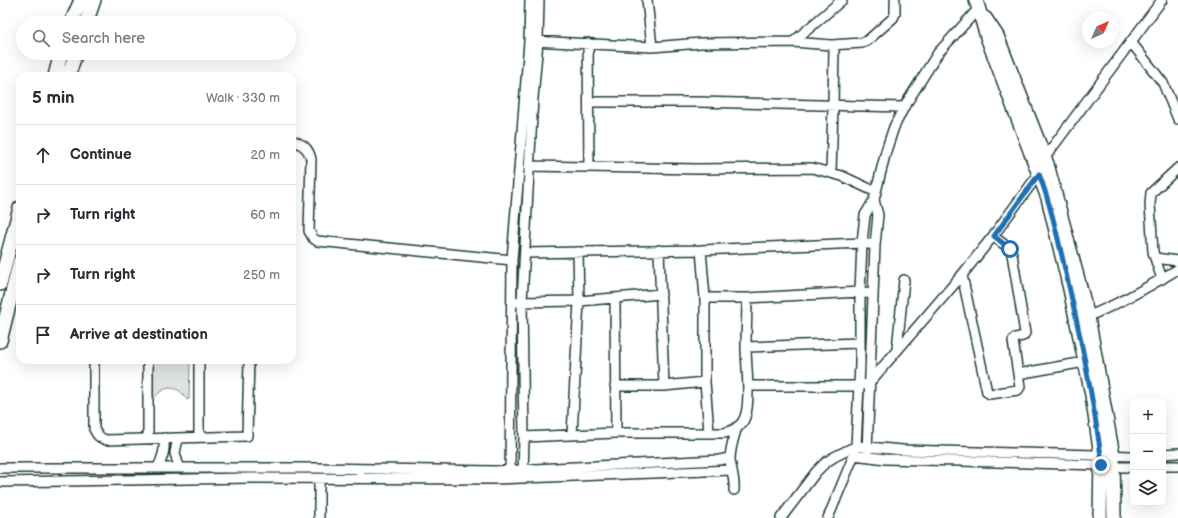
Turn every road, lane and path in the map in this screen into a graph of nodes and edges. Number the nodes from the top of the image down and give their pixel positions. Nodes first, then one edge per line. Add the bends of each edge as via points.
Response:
1 (80, 0) edge
2 (94, 0) edge
3 (530, 0) edge
4 (539, 0) edge
5 (647, 0) edge
6 (842, 0) edge
7 (896, 0) edge
8 (1162, 0) edge
9 (977, 4) edge
10 (74, 16) edge
11 (88, 16) edge
12 (533, 41) junction
13 (793, 42) junction
14 (1131, 42) junction
15 (588, 43) junction
16 (830, 45) junction
17 (652, 47) junction
18 (59, 60) edge
19 (74, 60) edge
20 (56, 72) edge
21 (69, 72) edge
22 (589, 102) junction
23 (834, 106) junction
24 (904, 107) junction
25 (1178, 119) edge
26 (296, 142) edge
27 (530, 166) junction
28 (590, 166) junction
29 (1042, 166) junction
30 (1178, 168) edge
31 (831, 172) junction
32 (875, 196) junction
33 (16, 223) edge
34 (994, 236) junction
35 (862, 243) junction
36 (875, 245) junction
37 (659, 250) junction
38 (701, 250) junction
39 (578, 252) junction
40 (525, 253) junction
41 (1155, 258) junction
42 (512, 260) junction
43 (1178, 261) edge
44 (1178, 269) edge
45 (962, 275) junction
46 (16, 277) edge
47 (1162, 279) junction
48 (904, 280) dead end
49 (0, 284) edge
50 (860, 292) junction
51 (661, 294) junction
52 (873, 294) junction
53 (704, 298) junction
54 (747, 298) junction
55 (615, 299) junction
56 (579, 301) junction
57 (510, 302) junction
58 (522, 302) junction
59 (1082, 319) junction
60 (0, 341) edge
61 (860, 344) junction
62 (746, 348) junction
63 (898, 349) junction
64 (1079, 363) dead end
65 (94, 364) edge
66 (148, 364) edge
67 (199, 364) edge
68 (249, 364) edge
69 (1018, 374) junction
70 (705, 382) junction
71 (869, 383) junction
72 (615, 386) junction
73 (664, 386) junction
74 (748, 386) junction
75 (859, 386) junction
76 (737, 427) junction
77 (708, 432) junction
78 (616, 433) junction
79 (572, 435) junction
80 (198, 437) junction
81 (524, 437) junction
82 (164, 438) junction
83 (178, 438) junction
84 (148, 439) junction
85 (855, 450) junction
86 (867, 452) junction
87 (1178, 453) edge
88 (1166, 454) edge
89 (1130, 457) edge
90 (730, 458) junction
91 (1107, 461) junction
92 (1130, 465) edge
93 (1166, 466) edge
94 (1178, 466) edge
95 (158, 467) junction
96 (179, 467) junction
97 (0, 468) edge
98 (732, 470) junction
99 (523, 474) junction
100 (510, 475) junction
101 (319, 479) junction
102 (0, 482) edge
103 (734, 490) dead end
104 (319, 518) edge
105 (781, 518) edge
106 (828, 518) edge
107 (1100, 518) edge
108 (1114, 518) edge

1 - 10 street
2 - 11 street
3 - 12 street
4 - 12 street
5 - 17 street
6 - 13 street
7 - 16 street via 893,18 871,39 862,43
8 - 14 street
9 - 24 street via 938,53
9 - 29 street via 997,36
12 - 15 street
12 - 27 street
12 - 42 street
13 - 16 street
13 - 17 street via 701,43
14 - 25 street via 1163,83
14 - 29 street
15 - 17 street
15 - 22 street
16 - 23 street via 834,48
18 - 20 street
19 - 21 street
22 - 23 street
22 - 28 street
23 - 24 street
23 - 31 street
24 - 32 street via 886,151
26 - 42 street via 309,150 311,159 309,231 317,241
27 - 28 street
27 - 40 street
28 - 31 street via 697,169 812,168
29 - 34 street
29 - 59 street
30 - 41 street via 1152,193 1150,204
31 - 32 street
32 - 35 street via 865,215
32 - 36 street via 878,215
33 - 49 street
34 - 45 street
34 - 69 street via 1010,249 1012,254 1025,333 1013,341
35 - 36 street
35 - 38 street
35 - 50 street
36 - 52 street
37 - 38 street
37 - 39 street
37 - 51 street
38 - 53 street
39 - 40 street
39 - 56 street
40 - 58 street
41 - 43 street
41 - 47 street
42 - 57 street
44 - 47 street
45 - 63 street
45 - 69 street via 987,392 990,394 1018,390
46 - 60 street
47 - 59 street via 1130,298
48 - 63 street
50 - 52 street
50 - 54 street
50 - 61 street
51 - 55 street
51 - 73 street
52 - 71 street
53 - 54 street
53 - 70 street
54 - 62 street
55 - 56 street
55 - 72 street
56 - 58 street
56 - 79 street
57 - 58 street
57 - 100 street
58 - 81 street
59 - 91 street
61 - 62 street
61 - 75 street
62 - 74 street
63 - 71 street
64 - 69 street
65 - 84 street via 96,435 106,440
66 - 84 street
67 - 80 street
68 - 80 street via 247,436
70 - 73 street
70 - 77 street
71 - 75 street
71 - 86 street
72 - 73 street
72 - 78 street
74 - 75 street
74 - 76 street via 746,413 742,424
75 - 85 street
76 - 77 street via 727,432
76 - 90 street
77 - 78 street
78 - 79 street
79 - 81 street
80 - 83 street
81 - 99 street
82 - 83 street
82 - 84 street
82 - 95 street via 164,454
83 - 96 street via 176,453
85 - 86 street
85 - 105 street via 834,456 825,463
85 - 106 street
86 - 91 street via 886,459
87 - 88 street
89 - 91 street
90 - 98 street
90 - 99 street
91 - 92 street
91 - 107 street
91 - 108 street
93 - 94 street
95 - 96 street
95 - 97 street
96 - 100 street via 494,471
98 - 99 street
98 - 103 street
99 - 100 street
100 - 101 street
101 - 102 street
101 - 104 street

